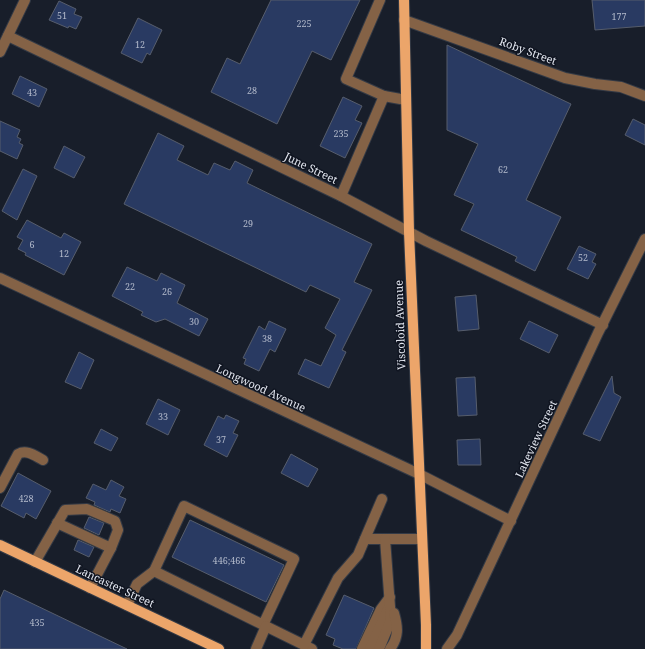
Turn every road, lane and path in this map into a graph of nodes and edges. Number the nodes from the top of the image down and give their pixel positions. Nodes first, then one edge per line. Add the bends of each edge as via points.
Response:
1 (25, 0) edge
2 (380, 0) edge
3 (403, 0) edge
4 (404, 20) junction
5 (8, 36) junction
6 (0, 52) edge
7 (384, 96) junction
8 (645, 96) edge
9 (406, 100) junction
10 (340, 196) junction
11 (408, 232) junction
12 (645, 239) edge
13 (0, 278) edge
14 (602, 325) junction
15 (43, 460) dead end
16 (419, 474) junction
17 (0, 488) edge
18 (382, 499) dead end
19 (511, 521) junction
20 (57, 523) junction
21 (365, 539) junction
22 (385, 539) junction
23 (422, 539) junction
24 (0, 545) edge
25 (111, 548) junction
26 (35, 562) junction
27 (154, 571) junction
28 (90, 588) junction
29 (390, 598) junction
30 (128, 605) junction
31 (265, 626) junction
32 (308, 647) edge
33 (219, 649) edge
34 (256, 649) edge
35 (362, 649) edge
36 (370, 649) edge
37 (379, 649) edge
38 (390, 649) edge
39 (426, 649) edge
40 (447, 649) edge

1 - 5 street
2 - 7 street via 346,79
3 - 4 main road, Viscoloid Avenue
4 - 8 street, Roby Street via 566,78 621,87
4 - 9 main road, Viscoloid Avenue
5 - 6 street
5 - 10 street, June Street
7 - 9 street
7 - 10 street
9 - 11 main road, Viscoloid Avenue
10 - 11 street, June Street
11 - 14 street, June Street
11 - 16 main road, Viscoloid Avenue
12 - 14 street, Lakeview Street
13 - 16 street, Longwood Avenue
14 - 19 street, Lakeview Street
15 - 17 street via 30,452 18,454
16 - 19 street, Longwood Avenue
16 - 23 main road, Viscoloid Avenue
18 - 21 street
19 - 40 street, Lakeview Street via 457,636
20 - 25 street
20 - 25 street via 65,510 75,508 87,509 115,521 118,530
20 - 26 street
21 - 22 street
21 - 32 street via 358,555 338,578
22 - 23 street
22 - 29 street
23 - 39 main road, Viscoloid Avenue
24 - 26 main road, Lancaster Street
25 - 28 street
26 - 28 main road, Lancaster Street
27 - 30 street via 137,584
27 - 31 street
27 - 31 street via 184,506 294,559
28 - 30 main road, Lancaster Street
29 - 35 street via 381,609
29 - 36 street via 387,614
29 - 37 street via 392,620
29 - 38 street via 398,631
30 - 33 main road, Lancaster Street
31 - 32 street
31 - 34 street

